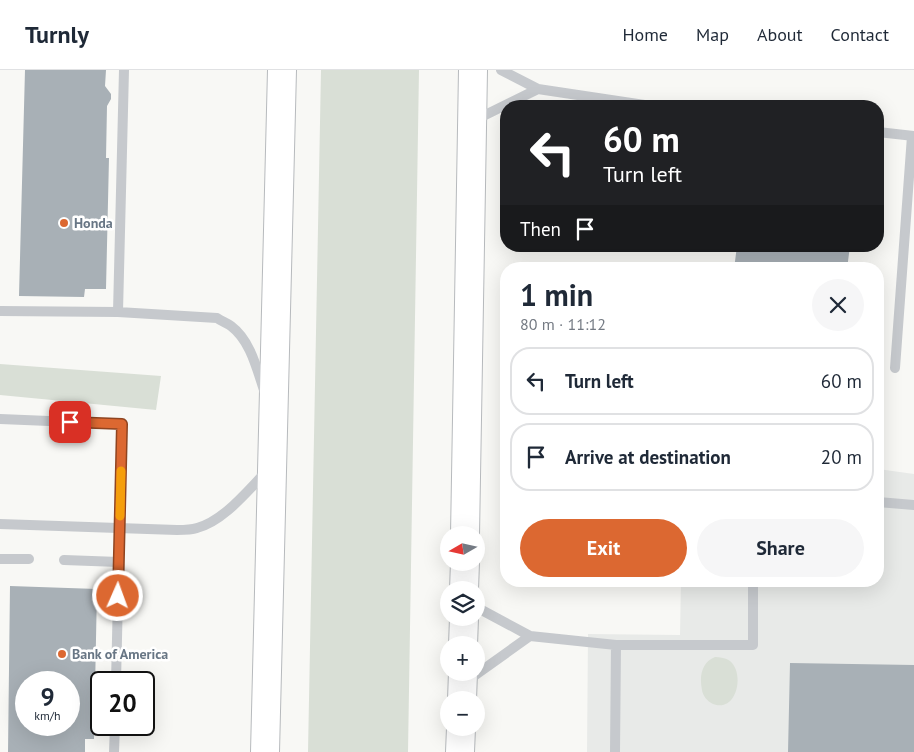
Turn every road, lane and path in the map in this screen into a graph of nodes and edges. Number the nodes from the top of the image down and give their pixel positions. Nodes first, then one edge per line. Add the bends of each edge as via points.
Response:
1 (124, 70) edge
2 (282, 70) edge
3 (473, 70) edge
4 (501, 70) edge
5 (538, 89) junction
6 (515, 100) edge
7 (611, 100) edge
8 (500, 107) edge
9 (472, 121) junction
10 (884, 133) edge
11 (913, 136) edge
12 (0, 311) edge
13 (118, 312) junction
14 (895, 368) dead end
15 (273, 415) junction
16 (0, 419) edge
17 (273, 465) junction
18 (884, 502) edge
19 (914, 505) edge
20 (0, 524) edge
21 (465, 526) edge
22 (120, 528) junction
23 (29, 558) dead end
24 (0, 559) edge
25 (64, 560) dead end
26 (119, 562) junction
27 (753, 587) edge
28 (485, 612) edge
29 (530, 636) junction
30 (616, 645) junction
31 (116, 671) edge
32 (462, 686) edge
33 (115, 736) edge
34 (461, 736) edge
35 (114, 752) edge
36 (265, 752) edge
37 (460, 752) edge
38 (615, 752) edge

1 - 13 lane
2 - 15 highway
3 - 9 highway
4 - 5 lane
5 - 6 lane
5 - 7 lane
8 - 9 lane
9 - 21 highway
10 - 11 lane
11 - 14 lane
12 - 13 lane
13 - 15 lane via 216,318 230,325 250,350
15 - 17 highway
16 - 22 lane via 122,424
17 - 22 lane via 237,502 215,520 197,528
17 - 36 highway
18 - 19 lane
20 - 22 lane
22 - 26 lane
23 - 24 lane
25 - 26 lane
26 - 31 lane
27 - 30 lane via 753,645
28 - 29 lane
29 - 30 lane
29 - 32 lane
30 - 38 lane
33 - 35 lane
34 - 37 highway

